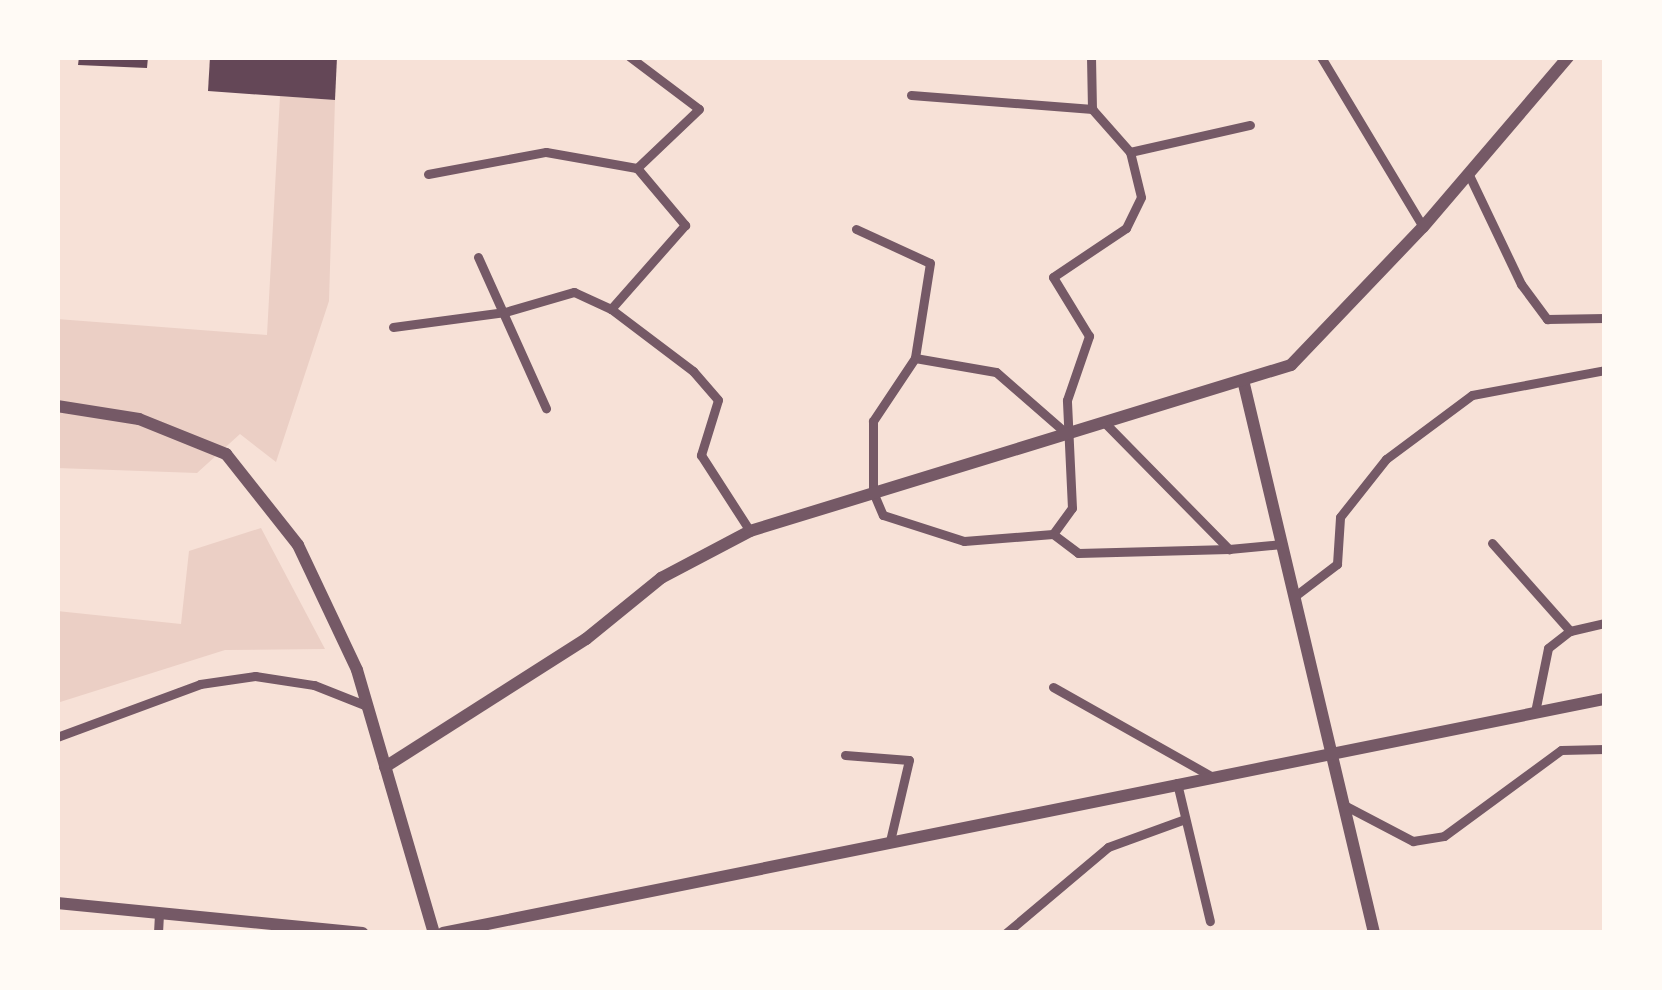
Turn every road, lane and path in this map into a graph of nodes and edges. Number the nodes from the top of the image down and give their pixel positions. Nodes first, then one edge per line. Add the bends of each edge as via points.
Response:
1 (630, 57) edge
2 (1091, 57) edge
3 (1321, 57) edge
4 (1568, 57) edge
5 (910, 94) dead end
6 (1092, 109) junction
7 (1250, 124) dead end
8 (1130, 152) junction
9 (638, 168) junction
10 (428, 173) dead end
11 (1469, 175) junction
12 (1424, 227) junction
13 (856, 229) dead end
14 (478, 257) dead end
15 (611, 309) junction
16 (505, 312) junction
17 (1605, 318) edge
18 (393, 327) dead end
19 (915, 358) junction
20 (1605, 370) edge
21 (1244, 380) junction
22 (57, 406) edge
23 (546, 408) dead end
24 (1103, 421) junction
25 (1066, 433) junction
26 (873, 493) junction
27 (750, 531) junction
28 (1053, 534) junction
29 (1492, 543) dead end
30 (1282, 544) junction
31 (1229, 549) junction
32 (1294, 596) junction
33 (1605, 623) edge
34 (1570, 631) junction
35 (1053, 687) dead end
36 (1605, 698) edge
37 (368, 706) junction
38 (1535, 712) junction
39 (57, 737) edge
40 (1605, 749) edge
41 (1331, 751) junction
42 (845, 755) dead end
43 (385, 767) junction
44 (1211, 776) junction
45 (1177, 783) junction
46 (1344, 805) junction
47 (1185, 818) junction
48 (890, 841) junction
49 (57, 904) edge
50 (159, 912) junction
51 (1210, 921) dead end
52 (158, 933) edge
53 (363, 933) edge
54 (439, 933) edge
55 (1006, 933) edge
56 (1374, 933) edge

1 - 9 lane via 699,109
2 - 6 lane
3 - 12 lane
4 - 11 street
5 - 6 lane
6 - 8 lane
7 - 8 lane
8 - 25 lane via 1141,197 1126,228 1053,277 1088,335 1067,400
9 - 10 lane via 546,152
9 - 15 lane via 685,225
11 - 12 street
11 - 17 lane via 1547,320
12 - 21 street via 1291,365
13 - 19 lane via 930,263
14 - 16 lane
15 - 16 lane via 574,292
15 - 27 lane via 718,400 701,455
16 - 18 lane
16 - 23 lane
19 - 25 lane via 996,372
19 - 26 lane via 873,421
20 - 32 lane via 1472,394 1386,459 1340,517 1337,564
21 - 24 street
21 - 30 street
22 - 37 street via 139,418 226,454 298,545
24 - 25 street
24 - 31 lane
25 - 26 street
25 - 28 lane via 1072,508
26 - 27 street
26 - 28 lane via 883,515 964,541
27 - 43 street via 661,578 586,639
28 - 31 lane via 1078,553
29 - 34 lane
30 - 31 lane
30 - 32 street
32 - 41 street
33 - 34 lane
34 - 38 lane via 1548,648
35 - 44 lane
36 - 38 street
37 - 39 lane via 314,685 255,676 200,684
37 - 43 street
38 - 41 street
40 - 46 lane via 1561,750 1444,836 1413,841
41 - 44 street
41 - 46 street
42 - 48 lane via 909,760
43 - 54 street
44 - 45 street
45 - 47 lane
45 - 48 street
46 - 56 street
47 - 51 lane
47 - 55 lane via 1108,847
48 - 54 street
49 - 50 street
50 - 52 lane
50 - 53 street

